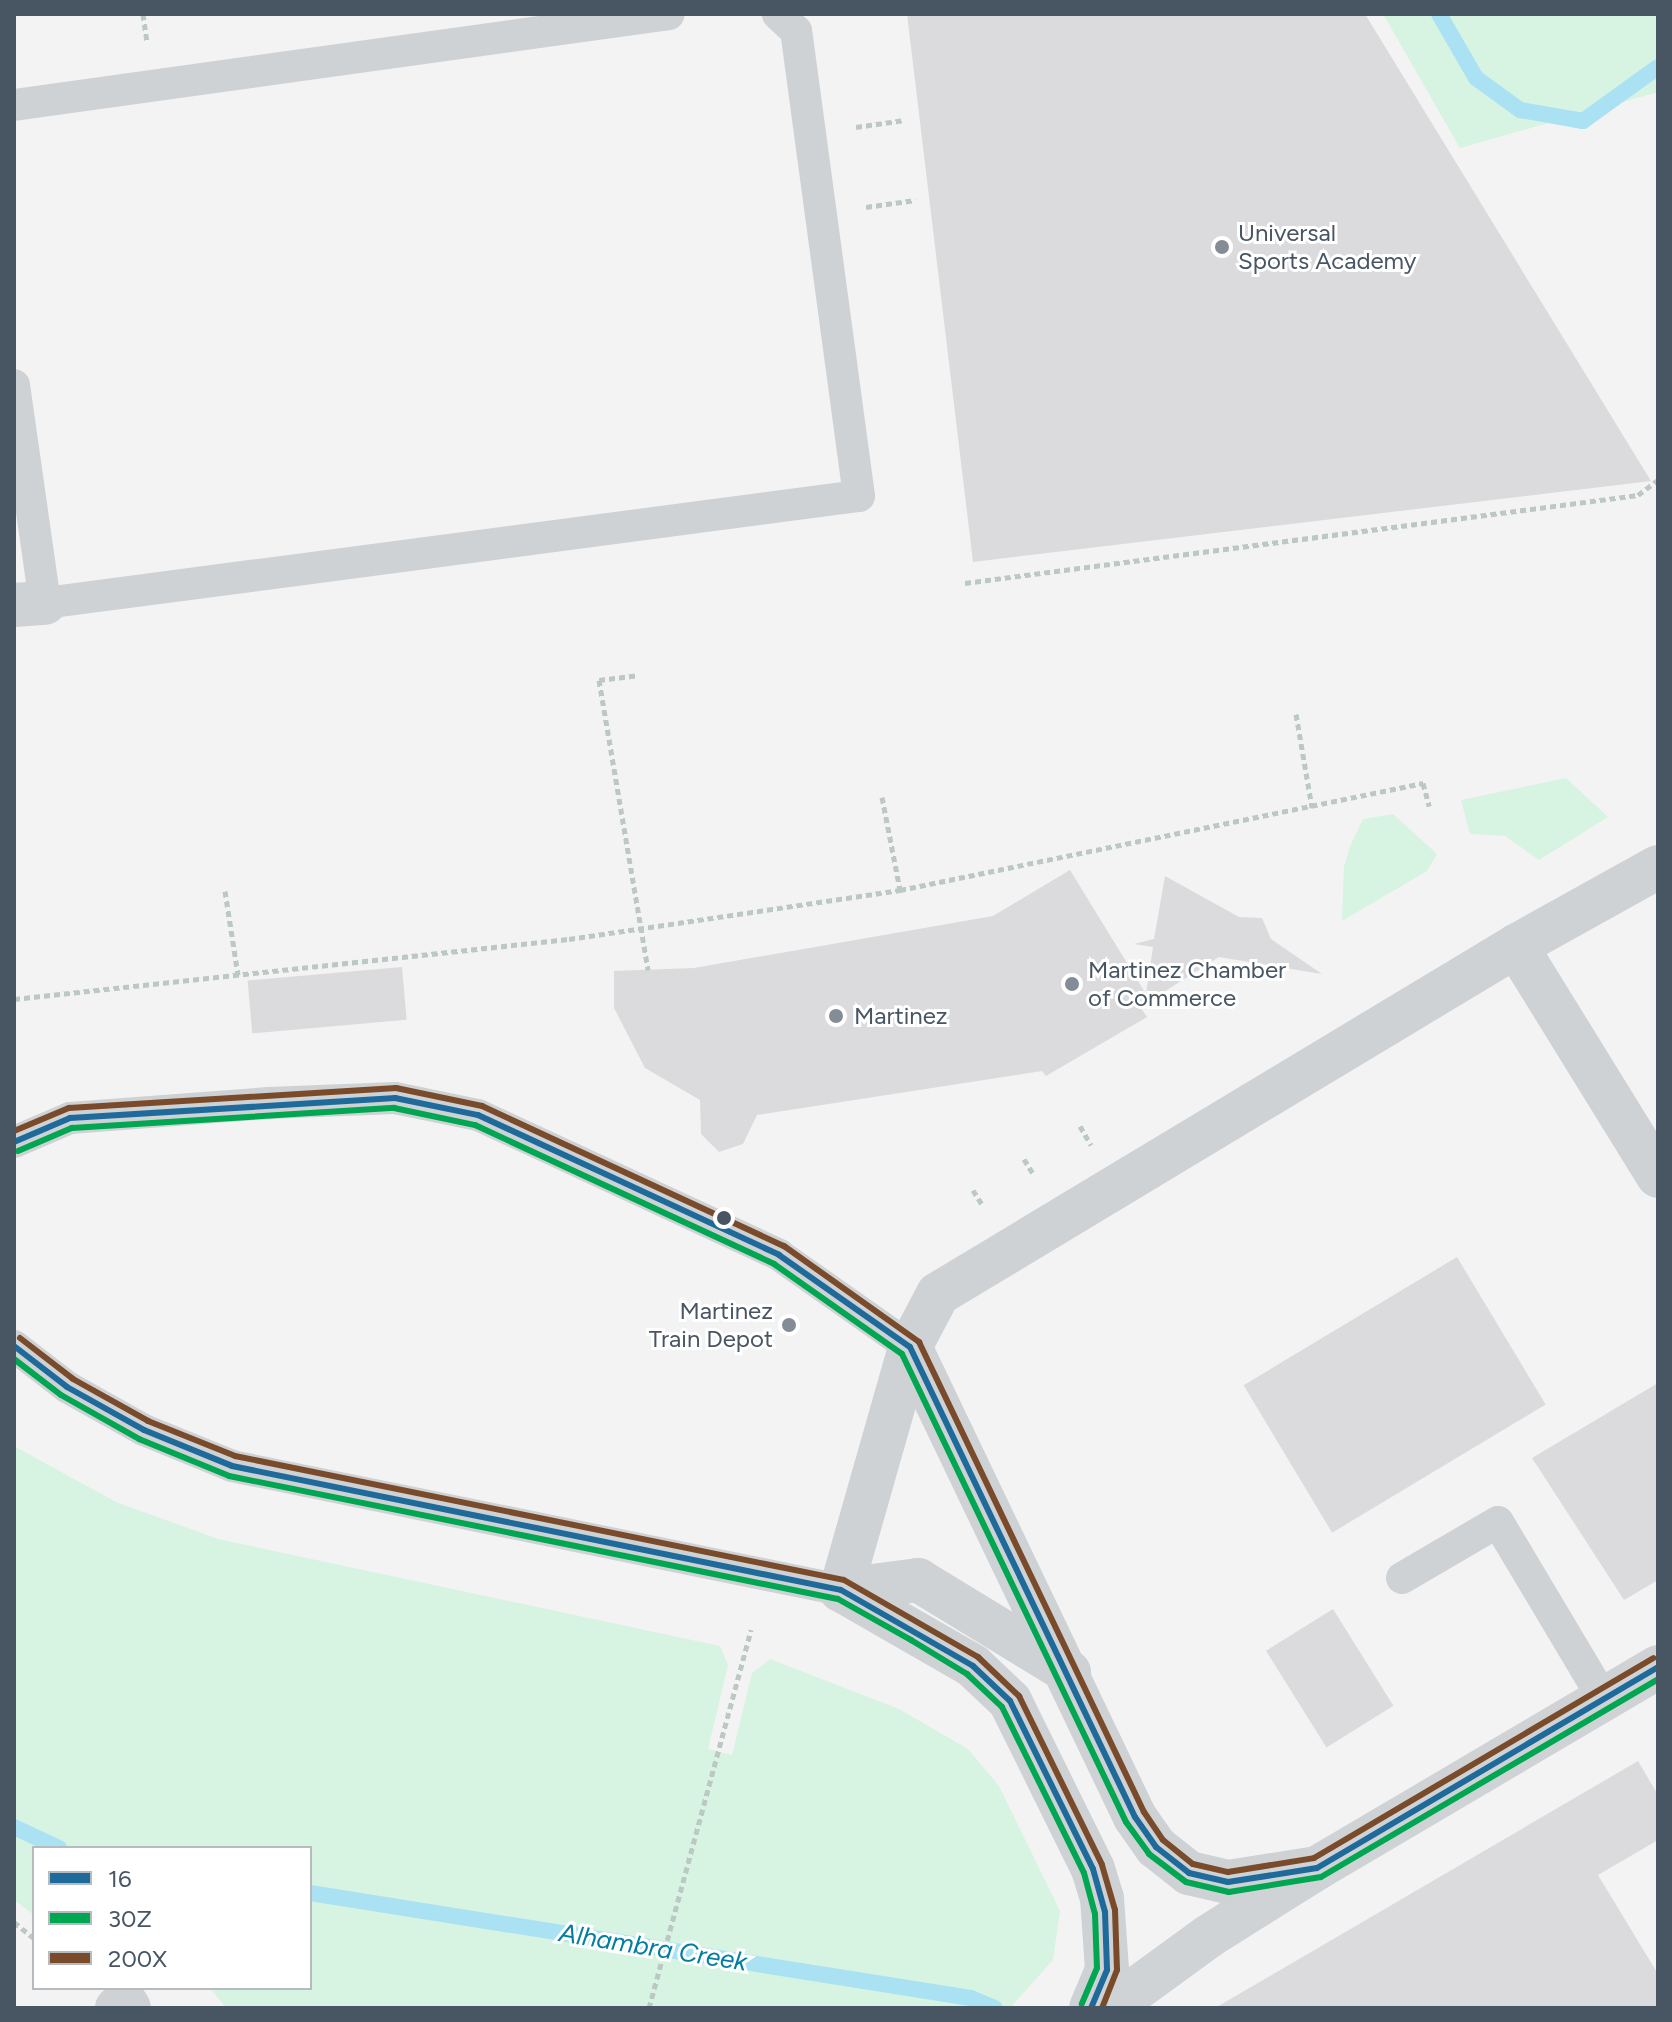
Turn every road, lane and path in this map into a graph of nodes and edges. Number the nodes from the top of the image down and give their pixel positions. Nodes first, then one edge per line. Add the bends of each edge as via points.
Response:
1 (669, 14) edge
2 (778, 14) edge
3 (14, 105) edge
4 (14, 385) edge
5 (1658, 480) edge
6 (965, 583) dead end
7 (30, 604) edge
8 (638, 675) dead end
9 (1296, 714) dead end
10 (882, 797) dead end
11 (1429, 806) dead end
12 (1312, 808) junction
13 (1658, 867) edge
14 (900, 890) junction
15 (225, 891) dead end
16 (1516, 946) junction
17 (648, 970) dead end
18 (238, 975) junction
19 (14, 999) edge
20 (14, 1142) edge
21 (1658, 1176) edge
22 (14, 1346) edge
23 (910, 1347) junction
24 (1402, 1578) dead end
25 (841, 1590) junction
26 (751, 1630) dead end
27 (1658, 1667) edge
28 (1069, 1672) junction
29 (1604, 1700) junction
30 (1317, 1868) junction
31 (14, 1922) edge
32 (32, 1936) edge
33 (1103, 1995) edge
34 (649, 2008) edge

1 - 3 lane
2 - 7 lane via 796,31 859,496
4 - 7 lane
5 - 6 path via 1638,495
8 - 17 path, bridge via 599,680
9 - 12 path
10 - 14 path
11 - 12 path via 1423,783
12 - 14 path
13 - 16 street
14 - 18 path via 569,939
15 - 18 path
16 - 21 street
16 - 23 street via 938,1294
18 - 19 path
20 - 23 lane via 70,1118 268,1103 395,1098 478,1115 779,1255
22 - 25 lane via 67,1387 144,1430 232,1466
23 - 25 street
23 - 28 street
24 - 29 lane via 1498,1522
25 - 28 street via 918,1580
25 - 33 street via 973,1666 1010,1701 1093,1869 1105,1912
26 - 34 path
27 - 29 main road
28 - 30 street via 1135,1817 1156,1847 1189,1873 1228,1882
29 - 30 main road
30 - 33 main road via 1157,1971
31 - 32 path

